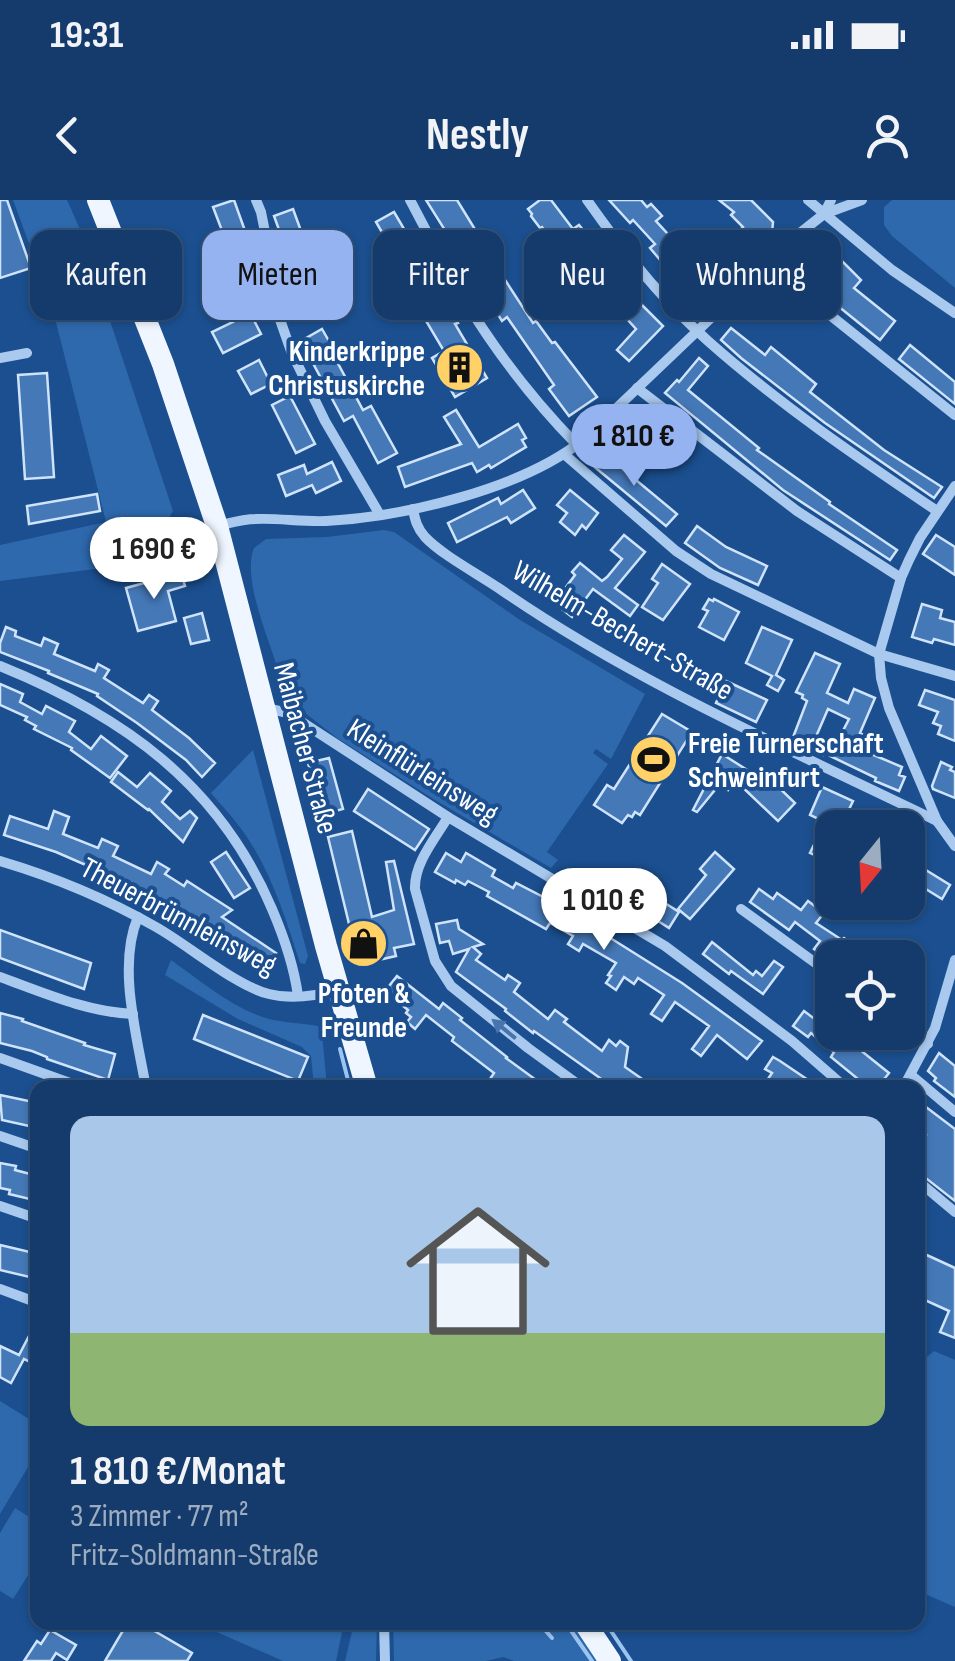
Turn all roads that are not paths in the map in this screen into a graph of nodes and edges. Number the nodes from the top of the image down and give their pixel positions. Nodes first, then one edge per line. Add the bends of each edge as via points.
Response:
1 (98, 200) edge
2 (256, 200) edge
3 (410, 200) edge
4 (587, 200) edge
5 (808, 200) edge
6 (831, 200) edge
7 (862, 200) edge
8 (824, 214) junction
9 (806, 230) edge
10 (955, 313) edge
11 (708, 320) edge
12 (836, 320) edge
13 (697, 330) junction
14 (27, 354) dead end
15 (0, 358) edge
16 (636, 388) junction
17 (955, 416) edge
18 (576, 445) junction
19 (564, 454) junction
20 (955, 486) edge
21 (413, 510) junction
22 (937, 511) junction
23 (380, 515) junction
24 (217, 526) junction
25 (901, 578) junction
26 (879, 654) junction
27 (0, 666) edge
28 (955, 676) edge
29 (265, 708) junction
30 (448, 818) junction
31 (937, 821) junction
32 (955, 846) edge
33 (0, 861) edge
34 (740, 909) dead end
35 (138, 918) junction
36 (955, 960) edge
37 (815, 963) edge
38 (0, 977) edge
39 (338, 989) junction
40 (298, 996) junction
41 (133, 1014) junction
42 (925, 1042) edge
43 (928, 1044) junction
44 (0, 1058) edge
45 (911, 1075) junction
46 (62, 1080) edge
47 (145, 1080) edge
48 (364, 1080) edge
49 (571, 1080) edge
50 (837, 1080) edge
51 (908, 1080) edge
52 (917, 1080) edge
53 (925, 1087) edge
54 (955, 1112) edge
55 (0, 1136) edge
56 (30, 1147) edge
57 (925, 1187) edge
58 (0, 1206) edge
59 (955, 1212) edge
60 (30, 1216) edge
61 (0, 1289) edge
62 (30, 1300) edge
63 (384, 1630) edge
64 (589, 1630) edge
65 (385, 1661) edge
66 (610, 1661) edge

1 - 24 main road, Maibacher Straße
2 - 23 street via 274,277 270,291 292,350
3 - 18 street via 483,328
4 - 13 street
5 - 8 street
6 - 8 street
7 - 8 street
8 - 9 street
8 - 10 street
11 - 13 street
12 - 17 street
13 - 16 street
13 - 22 street via 855,456
14 - 15 street
16 - 18 street
16 - 25 street via 797,511
18 - 19 street
19 - 21 street via 479,491
19 - 26 street via 712,574
20 - 22 street
21 - 23 street
21 - 31 street, Wilhelm-Bechert-Straße via 431,543 562,629
22 - 25 street
23 - 24 street
24 - 29 main road, Maibacher Straße
25 - 26 street
26 - 28 street
26 - 31 street via 890,708
27 - 40 street via 120,729 204,798 251,862 283,934
29 - 30 street, Kleinflürleinsweg via 288,713
29 - 39 main road, Maibacher Straße
49 -> 30 street via 451,986 435,961 415,879
30 - 50 street, Kleinflürleinsweg via 664,946
31 - 32 street
33 - 35 street, Theuerbrünnleinsweg
34 - 37 street
35 - 40 street, Theuerbrünnleinsweg via 258,990
35 - 41 street via 129,944
36 - 43 street
38 - 41 street via 82,1006
39 - 40 street, Theuerbrünnleinsweg
39 - 48 main road, Maibacher Straße
41 - 47 street
42 - 43 street
43 - 45 street
44 - 46 street
45 - 51 street
45 - 52 street
53 - 54 street
55 - 56 street
57 - 59 street
58 - 60 street
61 - 62 street
63 - 65 street
64 - 66 main road

